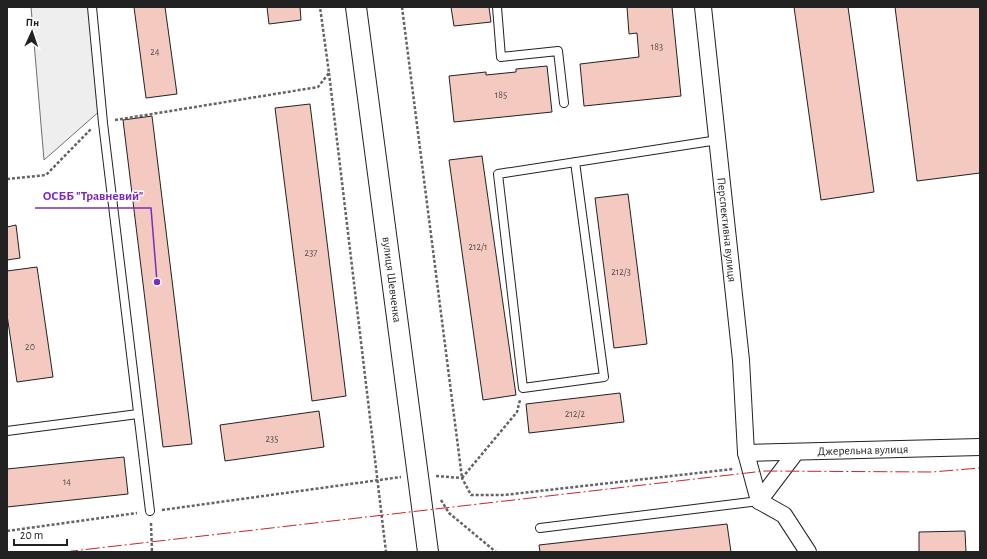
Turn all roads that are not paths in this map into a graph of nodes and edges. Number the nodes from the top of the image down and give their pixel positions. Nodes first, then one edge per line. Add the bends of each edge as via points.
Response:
1 (92, 7) edge
2 (356, 7) edge
3 (497, 7) edge
4 (703, 7) edge
5 (564, 103) dead end
6 (718, 140) junction
7 (575, 162) junction
8 (138, 414) junction
9 (7, 432) edge
10 (980, 447) edge
11 (796, 452) junction
12 (748, 460) junction
13 (759, 501) junction
14 (150, 512) road end
15 (540, 528) dead end
16 (428, 552) edge
17 (808, 552) edge

1 - 8 lane via 103,123
2 - 16 street, вулиця Шевченка
3 - 5 lane via 501,56 558,51
4 - 6 street, Перспективна вулиця
6 - 7 lane
6 - 12 street, Перспективна вулиця via 741,360
7 - 7 lane via 498,174 523,388 604,377
8 - 9 lane
8 - 14 lane
10 - 11 street, Джерельна вулиця
11 - 12 street, Джерельна вулиця
11 - 13 street
12 - 13 street, Перспективна вулиця
13 - 15 lane
13 - 17 street via 784,515

